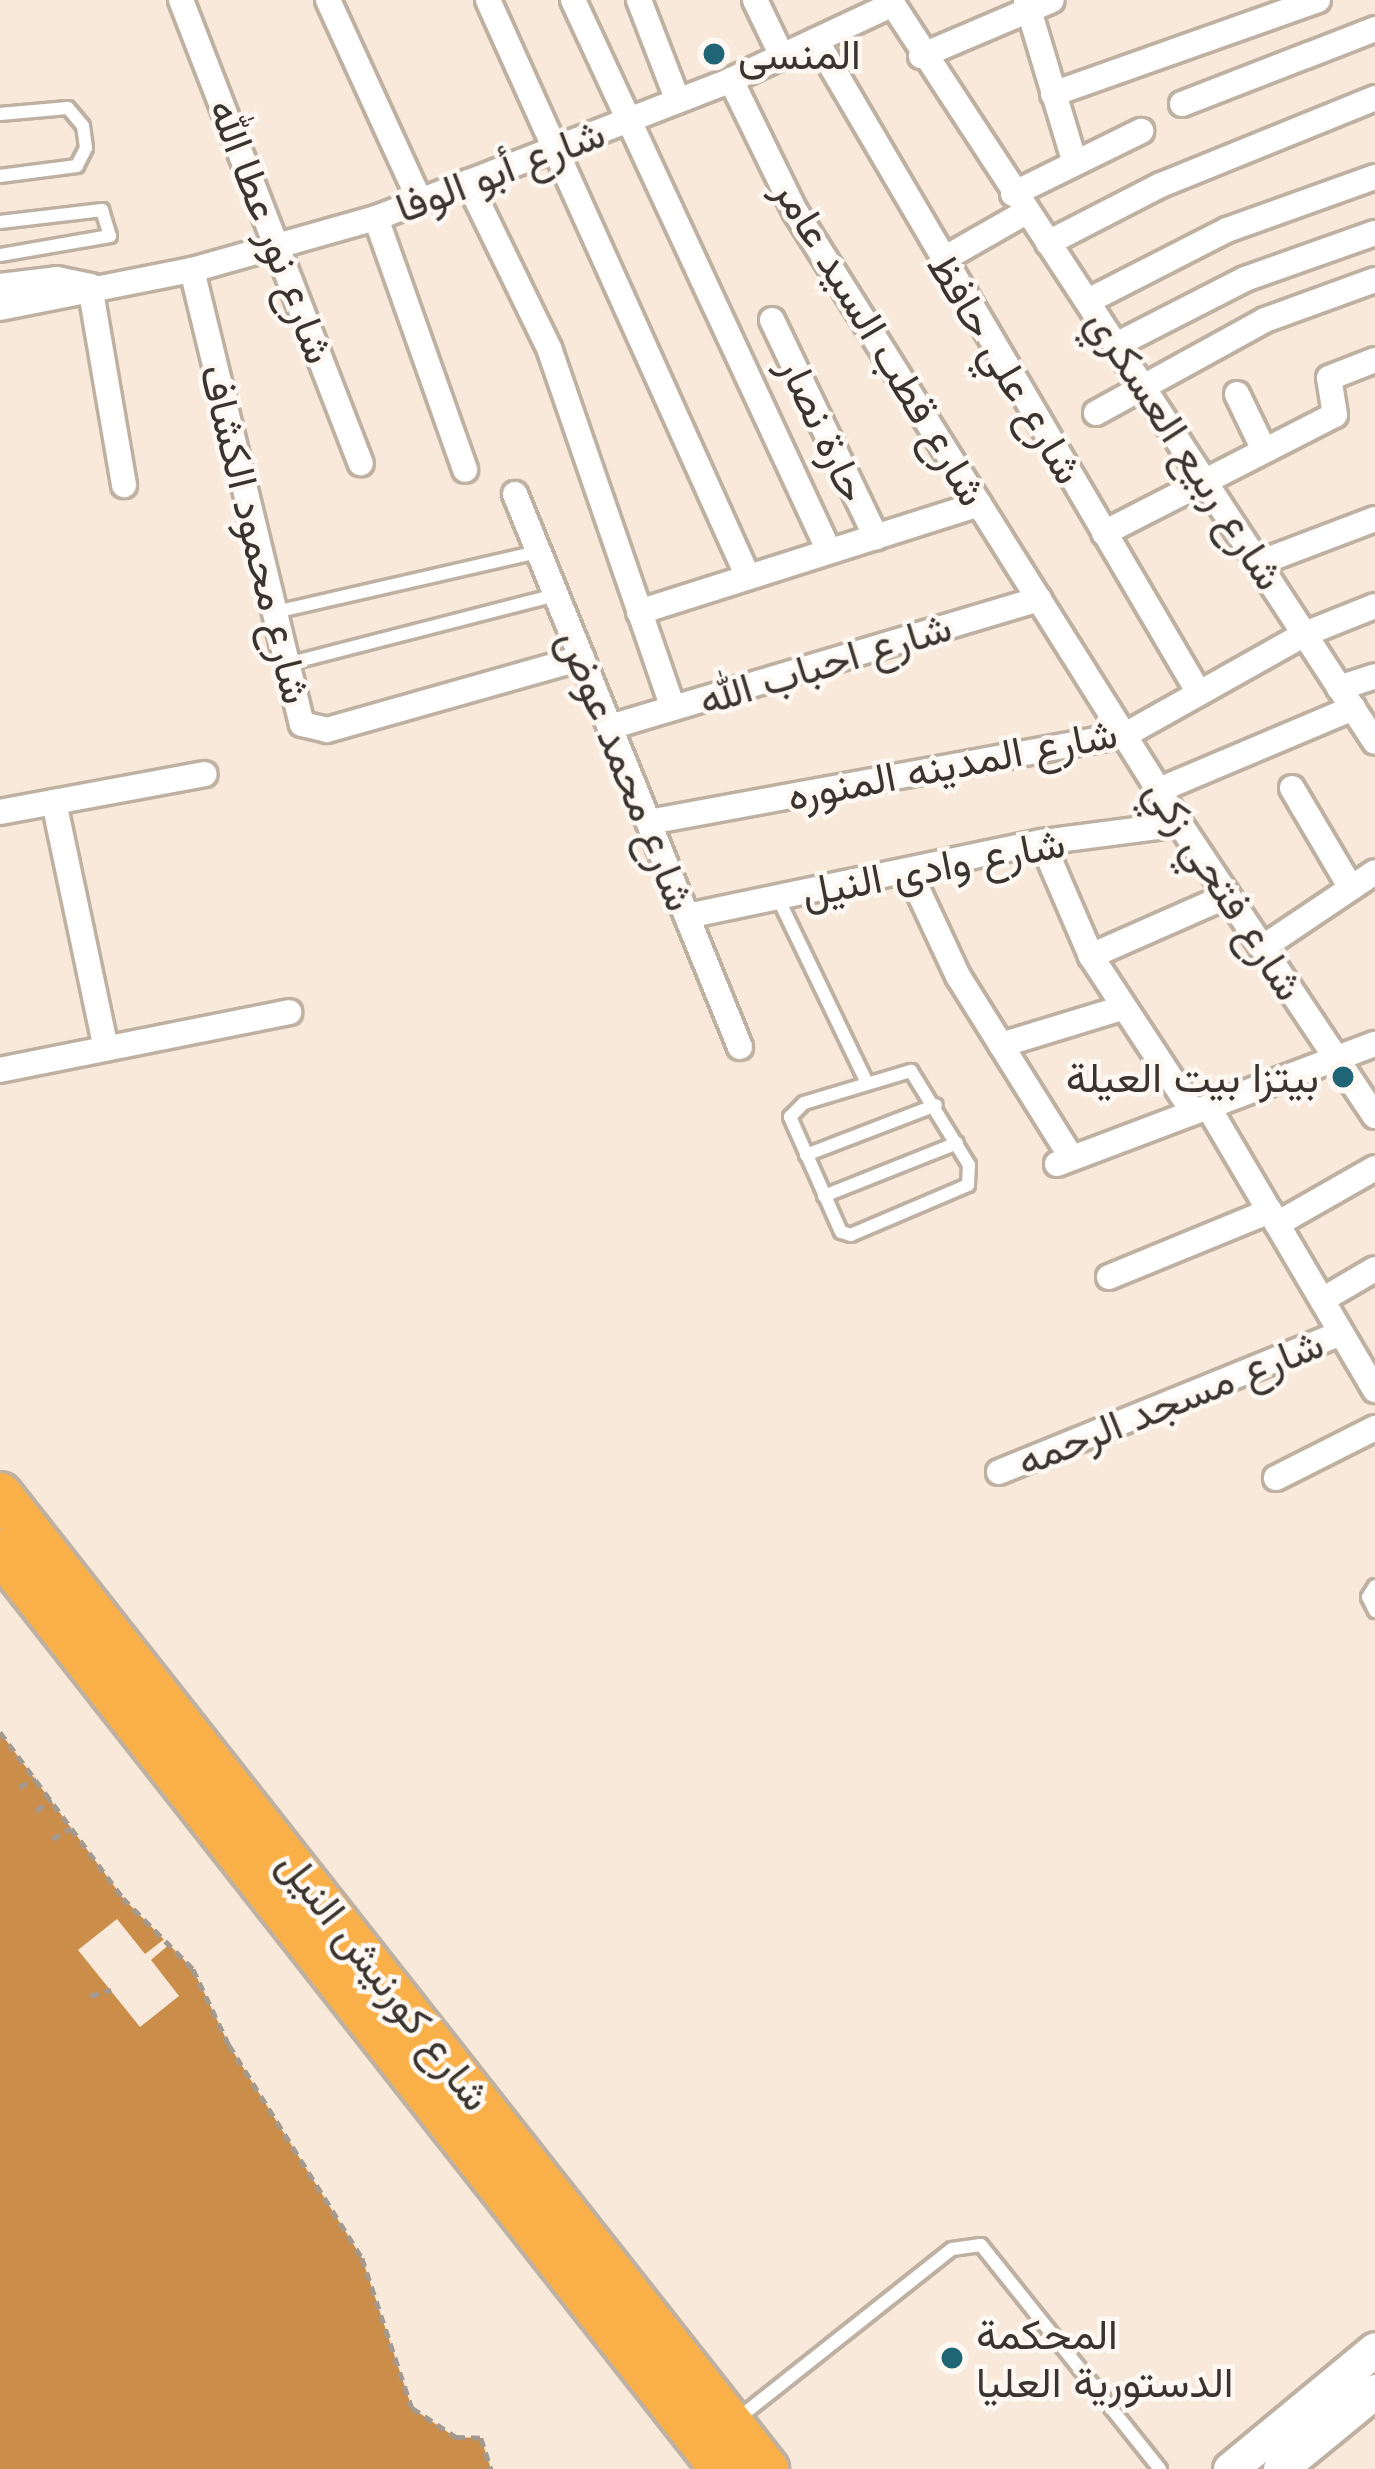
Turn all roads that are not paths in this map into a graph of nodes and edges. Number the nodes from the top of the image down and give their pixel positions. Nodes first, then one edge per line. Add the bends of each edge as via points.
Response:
1 (181, 0) edge
2 (328, 0) edge
3 (488, 0) edge
4 (573, 0) edge
5 (639, 0) edge
6 (755, 0) edge
7 (1318, 0) edge
8 (891, 2) edge
9 (1035, 3) edge
10 (1375, 29) edge
11 (817, 40) junction
12 (782, 56) junction
13 (921, 56) junction
14 (731, 80) junction
15 (1053, 94) junction
16 (1375, 98) edge
17 (678, 101) junction
18 (1182, 104) dead end
19 (0, 114) edge
20 (630, 120) junction
21 (1141, 131) dead end
22 (554, 149) junction
23 (1076, 163) junction
24 (0, 176) edge
25 (1375, 177) edge
26 (468, 182) junction
27 (420, 201) junction
28 (1019, 203) junction
29 (376, 218) junction
30 (0, 222) edge
31 (1375, 233) edge
32 (1048, 243) junction
33 (279, 248) junction
34 (0, 256) edge
35 (942, 260) junction
36 (192, 269) junction
37 (1375, 280) edge
38 (0, 286) edge
39 (90, 286) junction
40 (1090, 300) junction
41 (0, 308) edge
42 (772, 320) dead end
43 (1120, 343) junction
44 (1375, 360) edge
45 (1147, 385) junction
46 (1238, 394) dead end
47 (1096, 413) dead end
48 (1263, 448) junction
49 (361, 463) dead end
50 (464, 470) dead end
51 (1204, 476) junction
52 (124, 485) dead end
53 (515, 494) dead end
54 (979, 503) junction
55 (1375, 519) edge
56 (1104, 533) junction
57 (875, 537) junction
58 (829, 551) junction
59 (539, 552) junction
60 (1259, 563) junction
61 (748, 577) junction
62 (556, 595) junction
63 (1040, 599) junction
64 (1375, 606) edge
65 (639, 612) junction
66 (270, 613) junction
67 (1305, 634) junction
68 (582, 658) junction
69 (282, 665) junction
70 (1375, 676) edge
71 (1199, 693) junction
72 (1346, 698) junction
73 (673, 708) junction
74 (610, 727) junction
75 (1125, 735) junction
76 (1375, 742) edge
77 (205, 774) dead end
78 (1292, 788) dead end
79 (1159, 790) junction
80 (55, 802) junction
81 (0, 812) edge
82 (649, 822) junction
83 (1180, 824) junction
84 (1042, 842) junction
85 (909, 871) junction
86 (1375, 872) edge
87 (1351, 888) junction
88 (1228, 896) junction
89 (778, 898) junction
90 (686, 916) junction
91 (1262, 948) junction
92 (1091, 956) junction
93 (1122, 1008) junction
94 (289, 1012) dead end
95 (1375, 1044) edge
96 (1001, 1045) junction
97 (740, 1047) dead end
98 (106, 1049) junction
99 (1336, 1058) junction
100 (0, 1070) edge
101 (866, 1081) junction
102 (937, 1105) junction
103 (1200, 1110) junction
104 (1375, 1116) edge
105 (957, 1143) junction
106 (806, 1155) junction
107 (1375, 1168) edge
108 (824, 1196) junction
109 (1274, 1218) junction
110 (1375, 1269) edge
111 (1109, 1277) dead end
112 (1322, 1300) junction
113 (1341, 1333) junction
114 (1368, 1361) edge
115 (1375, 1390) edge
116 (1375, 1428) edge
117 (999, 1472) dead end
118 (1276, 1478) dead end
119 (0, 1494) edge
120 (0, 1551) edge
121 (1375, 1586) edge
122 (1375, 1611) edge
123 (1375, 2349) edge
124 (1375, 2391) edge
125 (731, 2423) junction
126 (722, 2469) edge
127 (766, 2469) edge
128 (1160, 2469) edge
129 (1230, 2469) edge
130 (1280, 2469) edge

1 - 33 street, شارع نور عطا الله
2 - 27 street
3 - 22 street
4 - 20 street
5 - 17 street
6 - 12 street
7 - 15 street
8 - 11 street, شارع أبو الوفا
8 - 13 street, شارع ربيع العسكري
9 - 13 street
9 - 15 street
10 - 18 street
11 - 12 street, شارع أبو الوفا
11 - 35 street, شارع علي حافظ
12 - 14 street, شارع أبو الوفا
13 - 28 street, شارع ربيع العسكري
14 - 17 street, شارع أبو الوفا
14 - 54 street, شارع قطب السيد عامر via 795,211
15 - 23 street
16 - 32 street via 1161,185
17 - 20 street, شارع أبو الوفا
19 - 24 lane via 68,108 83,126 86,148 77,166
20 - 22 street, شارع أبو الوفا
20 - 58 street
21 - 23 street
22 - 26 street, شارع أبو الوفا
22 - 61 street
23 - 28 street
25 - 40 street via 1226,230
26 - 27 street, شارع أبو الوفا
26 - 65 street, شارع محمد عوض via 549,348
27 - 29 street, شارع أبو الوفا
28 - 32 street, شارع ربيع العسكري
28 - 35 street
29 - 33 street, شارع أبو الوفا
29 - 50 street
30 - 34 lane via 102,210 110,236
31 - 43 street via 1245,280
32 - 40 street, شارع ربيع العسكري
33 - 36 street, شارع أبو الوفا
33 - 49 street, شارع نور عطا الله
35 - 56 street, شارع علي حافظ
36 - 39 street, شارع أبو الوفا
36 - 66 street, شارع محمود الكشاف
37 - 45 street via 1265,320
38 - 39 street, شارع أبو الوفا via 57,279
39 - 41 street, شارع أبو الوفا via 71,298
39 - 52 street
40 - 43 street, شارع ربيع العسكري
42 - 57 street, حارة نصار
43 - 45 street, شارع ربيع العسكري
44 - 48 street via 1329,378 1337,412
45 - 47 street
45 - 51 street, شارع ربيع العسكري
46 - 48 street
48 - 51 street
51 - 56 street
51 - 60 street, شارع ربيع العسكري
53 - 59 street, شارع محمد عوض
54 - 57 street
54 - 63 street, شارع قطب السيد عامر
55 - 60 street
56 - 71 street, شارع علي حافظ
57 - 58 street
58 - 61 street
59 - 62 street, شارع محمد عوض
59 - 66 lane
60 - 67 street, شارع ربيع العسكري
61 - 65 street
62 - 68 street, شارع محمد عوض
62 - 69 lane
63 - 73 street, شارع احباب الله
63 - 75 street, شارع فتحي زكي
64 - 67 street, شارع المدينه المنوره
65 - 73 street, شارع محمد عوض
66 - 69 street, شارع محمود الكشاف
67 - 71 street, شارع المدينه المنوره
67 - 72 street, شارع ربيع العسكري
68 - 69 street, شارع محمود الكشاف via 314,730 302,724
68 - 74 street, شارع محمد عوض
70 - 72 street
71 - 75 street, شارع المدينه المنوره
72 - 76 street, شارع ربيع العسكري
72 - 79 street
73 - 74 street, شارع احباب الله
74 - 82 street, شارع محمد عوض
75 - 79 street, شارع فتحي زكي
75 - 82 street, شارع المدينه المنوره
77 - 80 street
78 - 87 street
79 - 83 street, شارع فتحي زكي
80 - 81 street
80 - 98 street
82 - 90 street, شارع محمد عوض
83 - 84 street, شارع وادى النيل
83 - 88 street, شارع فتحي زكي
84 - 85 street, شارع وادى النيل
84 - 92 street
85 - 89 street, شارع وادى النيل
85 - 96 street
86 - 87 street
87 - 91 street
88 - 91 street, شارع فتحي زكي
88 - 92 street
89 - 90 street, شارع وادى النيل
89 - 101 lane
90 - 97 street, شارع محمد عوض
91 - 99 street, شارع فتحي زكي
92 - 93 street
93 - 96 street
93 - 103 street
94 - 98 street
95 - 99 street
96 - 103 street via 1064,1160
98 - 100 street
99 - 103 street
99 - 104 street, شارع فتحي زكي
101 - 102 lane via 911,1071
101 - 106 lane via 795,1108 790,1117
102 - 105 lane
102 - 106 lane
103 - 109 street
105 - 108 lane
105 - 108 lane via 968,1184 860,1232 842,1232
106 - 108 lane
107 - 109 street
109 - 111 street
109 - 112 street
110 - 112 street
112 - 113 street
113 - 114 street
113 - 117 street, شارع مسجد الرحمه
114 - 115 street
116 - 118 street
119 - 125 highway, شارع كورنيش النيل
120 - 126 highway, شارع كورنيش النيل
121 - 122 lane via 1368,1597
123 - 129 street
124 - 130 street
125 - 127 highway, شارع كورنيش النيل
125 - 128 lane via 952,2249 981,2246

